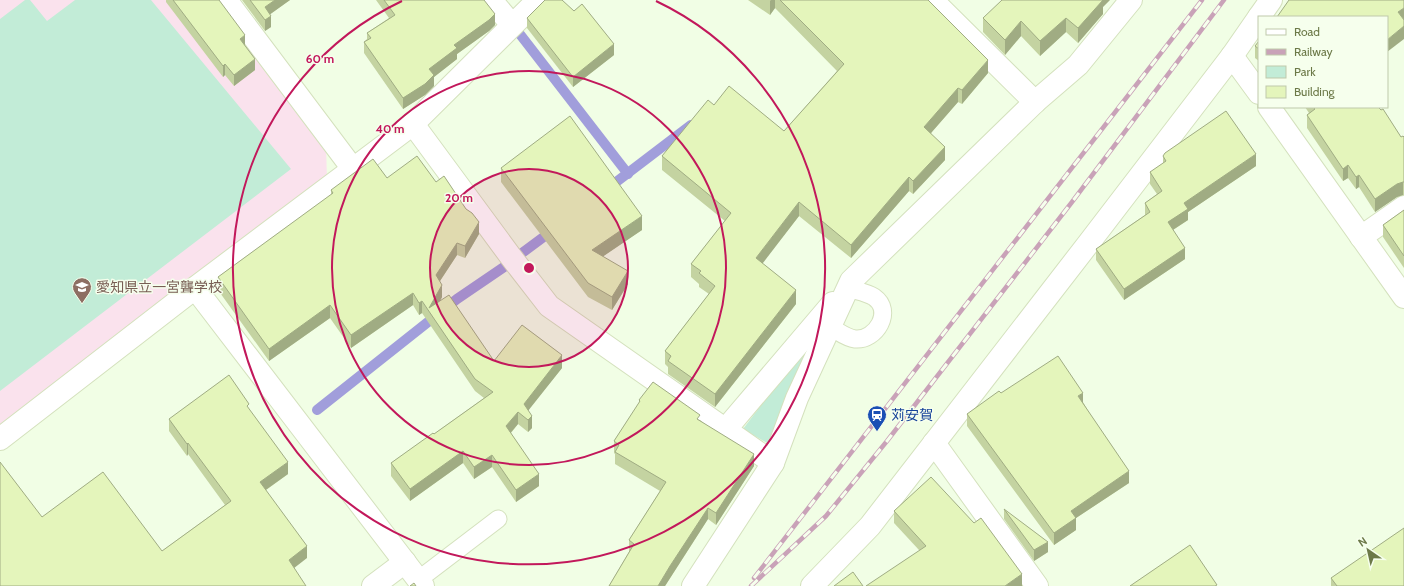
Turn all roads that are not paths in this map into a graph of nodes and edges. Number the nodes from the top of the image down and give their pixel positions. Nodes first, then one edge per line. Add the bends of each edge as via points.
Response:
1 (226, 0) edge
2 (492, 0) edge
3 (538, 0) edge
4 (932, 0) edge
5 (1131, 0) edge
6 (1271, 0) edge
7 (1260, 16) edge
8 (1258, 18) edge
9 (512, 25) junction
10 (1232, 56) junction
11 (1258, 93) edge
12 (1034, 102) junction
13 (1270, 108) edge
14 (413, 124) junction
15 (353, 169) junction
16 (1404, 207) edge
17 (1361, 236) junction
18 (850, 284) junction
19 (195, 288) junction
20 (1404, 296) edge
21 (830, 326) junction
22 (725, 430) junction
23 (0, 439) edge
24 (934, 443) junction
25 (773, 463) junction
26 (498, 519) dead end
27 (405, 562) junction
28 (421, 583) edge
29 (373, 586) edge
30 (693, 586) edge
31 (812, 586) edge
32 (1037, 586) edge

1 - 15 street
2 - 9 street
3 - 9 street
4 - 12 street
5 - 12 street via 1078,65
6 - 7 street
8 - 10 street
9 - 14 street
10 - 11 street
10 - 24 street
12 - 18 street
13 - 17 street
14 - 15 street
14 - 22 street via 549,306
15 - 19 street
16 - 17 street
17 - 20 street
18 - 21 street
18 - 21 lane via 875,298 882,308 883,318 877,329 868,337 856,339 845,336
18 - 22 street
19 - 23 street
19 - 27 street
21 - 25 street via 797,398
22 - 25 street
24 - 31 street via 870,526
24 - 32 street
25 - 30 street
26 - 28 lane
27 - 28 street
27 - 29 street

